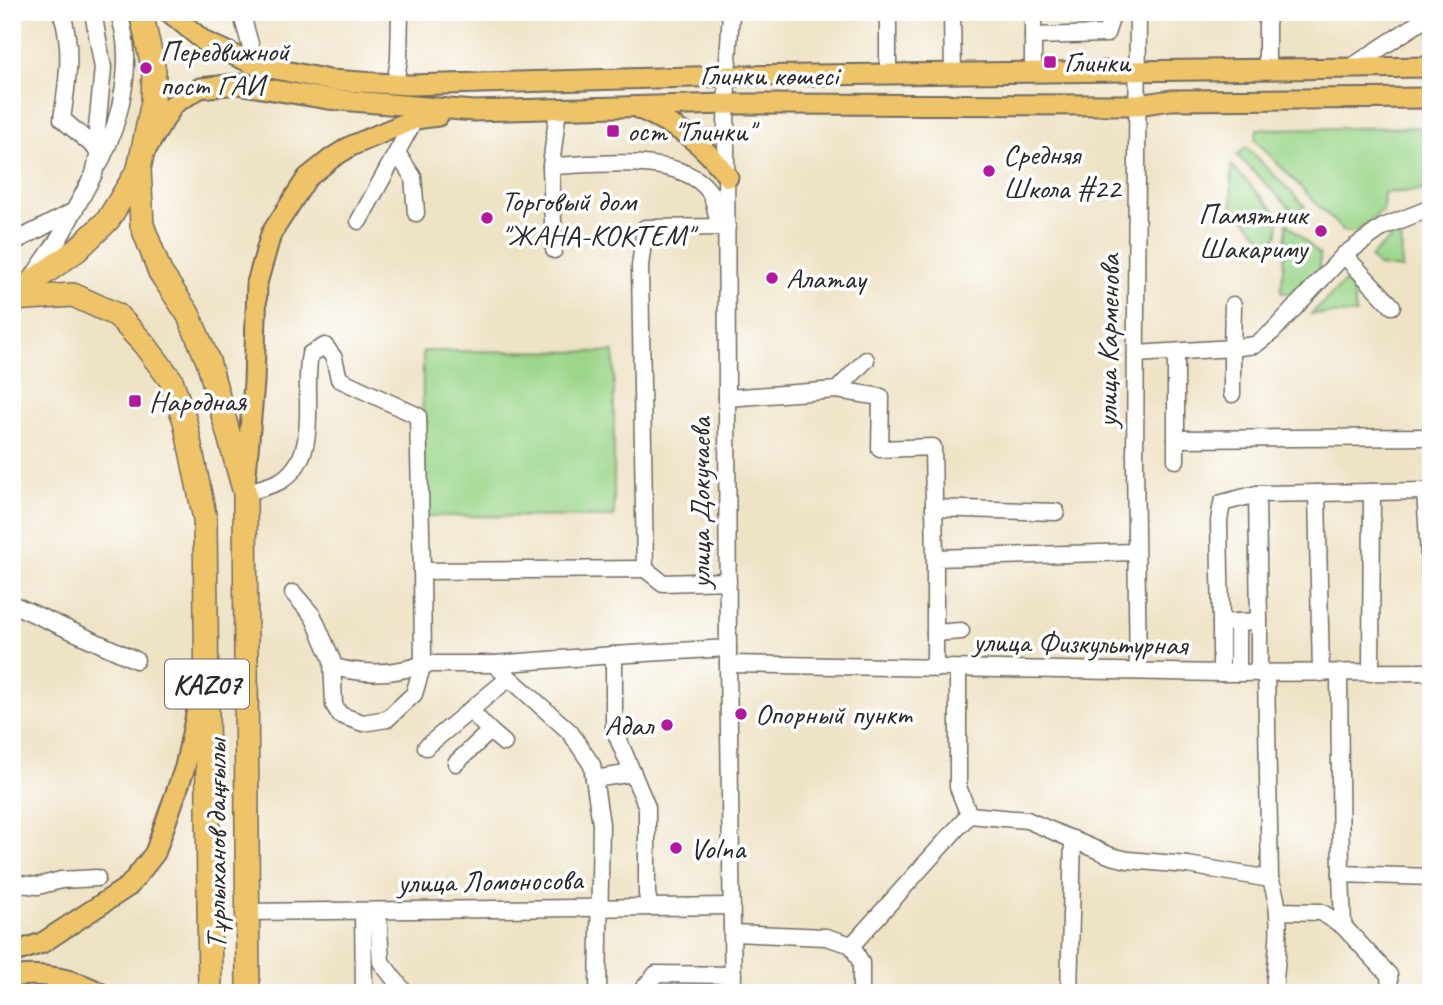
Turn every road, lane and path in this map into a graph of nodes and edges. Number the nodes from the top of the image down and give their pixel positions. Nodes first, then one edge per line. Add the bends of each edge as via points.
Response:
1 (61, 12) edge
2 (93, 12) edge
3 (118, 12) edge
4 (141, 12) edge
5 (169, 12) edge
6 (241, 12) edge
7 (400, 12) edge
8 (731, 12) edge
9 (888, 12) edge
10 (952, 12) edge
11 (1033, 12) edge
12 (1113, 12) edge
13 (1138, 12) edge
14 (1267, 12) edge
15 (1431, 15) edge
16 (1033, 36) junction
17 (256, 65) junction
18 (1431, 67) edge
19 (1350, 68) junction
20 (1267, 70) junction
21 (1033, 71) junction
22 (1137, 72) junction
23 (953, 73) junction
24 (888, 74) junction
25 (727, 76) junction
26 (395, 84) junction
27 (1431, 98) edge
28 (726, 104) junction
29 (1138, 105) junction
30 (636, 107) junction
31 (558, 109) junction
32 (474, 111) junction
33 (415, 119) junction
34 (99, 150) junction
35 (397, 153) junction
36 (141, 162) junction
37 (551, 166) junction
38 (94, 174) junction
39 (728, 177) junction
40 (1431, 208) edge
41 (72, 212) junction
42 (416, 214) dead end
43 (359, 221) dead end
44 (723, 227) junction
45 (12, 243) edge
46 (554, 250) dead end
47 (1344, 255) junction
48 (17, 293) edge
49 (1233, 305) dead end
50 (1392, 306) dead end
51 (1232, 348) junction
52 (1176, 352) junction
53 (1136, 354) junction
54 (866, 360) dead end
55 (837, 390) junction
56 (1232, 394) dead end
57 (727, 398) junction
58 (1431, 437) edge
59 (1176, 439) junction
60 (1176, 460) dead end
61 (1428, 491) edge
62 (1372, 492) junction
63 (245, 493) junction
64 (1317, 493) junction
65 (1257, 494) junction
66 (934, 508) junction
67 (1056, 512) dead end
68 (1136, 552) junction
69 (935, 558) junction
70 (645, 569) junction
71 (422, 571) junction
72 (728, 581) junction
73 (1431, 588) edge
74 (293, 593) dead end
75 (12, 604) edge
76 (1259, 621) junction
77 (1238, 622) junction
78 (1221, 623) junction
79 (961, 631) dead end
80 (935, 633) junction
81 (614, 655) junction
82 (728, 656) junction
83 (136, 660) dead end
84 (423, 664) junction
85 (495, 664) junction
86 (207, 666) junction
87 (334, 667) junction
88 (935, 669) junction
89 (958, 669) junction
90 (1138, 671) junction
91 (1431, 672) edge
92 (1221, 673) junction
93 (1238, 673) junction
94 (1263, 673) junction
95 (1321, 673) junction
96 (1339, 673) junction
97 (1371, 673) junction
98 (509, 678) junction
99 (470, 710) junction
100 (490, 732) junction
101 (505, 743) dead end
102 (426, 747) dead end
103 (456, 762) dead end
104 (633, 773) junction
105 (594, 779) junction
106 (969, 815) junction
107 (1073, 839) junction
108 (1341, 874) junction
109 (1431, 877) edge
110 (97, 878) dead end
111 (1269, 879) junction
112 (12, 883) edge
113 (732, 906) junction
114 (650, 907) junction
115 (600, 908) junction
116 (371, 911) junction
117 (1278, 911) junction
118 (248, 912) junction
119 (1343, 926) junction
120 (733, 933) junction
121 (852, 945) junction
122 (12, 953) edge
123 (733, 975) junction
124 (12, 977) edge
125 (100, 993) edge
126 (211, 993) edge
127 (248, 993) edge
128 (364, 993) edge
129 (405, 993) edge
130 (598, 993) edge
131 (643, 993) edge
132 (733, 993) edge
133 (861, 993) edge
134 (1069, 993) edge
135 (1274, 993) edge
136 (1390, 993) edge

1 - 34 street via 69,47 62,119
2 - 34 street via 103,68
3 - 38 street via 125,90 113,135
4 - 36 highway, KAZ07 via 154,71
5 - 17 main road, Глинки көшесі via 205,42
6 - 17 street
7 - 26 street
8 - 25 street, улица Докучаева
9 - 24 street
10 - 23 street
11 - 16 street
12 - 16 street via 1106,34
13 - 22 street, улица Карменова
14 - 20 street
15 - 19 street
16 - 21 street
17 - 26 main road, Глинки көшесі via 329,80
18 - 19 main road, Глинки көшесі
19 - 20 main road, Глинки көшесі
20 - 22 main road, Глинки көшесі
21 - 22 main road, Глинки көшесі
21 - 23 main road, Глинки көшесі
22 - 29 street, улица Карменова
23 - 24 main road, Глинки көшесі
24 - 25 main road, Глинки көшесі
25 - 26 main road, Глинки көшесі
25 - 28 street, улица Докучаева
27 - 29 main road, Глинки көшесі via 1171,100
28 - 29 main road, Глинки көшесі
28 - 30 main road, Глинки көшесі
28 - 39 street, улица Докучаева
29 - 53 street, улица Карменова
30 - 31 main road, Глинки көшесі
30 - 39 main road via 689,135
31 - 32 main road, Глинки көшесі
31 - 37 street
32 - 33 main road
32 - 36 main road, Глинки көшесі via 328,99 237,84 200,88 174,104
33 - 35 street
33 - 63 main road via 351,146 324,164 307,178 271,234 257,283
34 - 38 street
35 - 42 street via 413,177
35 - 43 street
36 - 48 highway, KAZ07 via 108,220
36 - 63 highway, Тұрлыханов даңғылы / KAZ07 via 142,225 160,272 188,314 208,361
37 - 44 street via 658,164 690,176 710,192
37 - 46 street
38 - 41 street
39 - 44 street, улица Докучаева
40 - 47 street via 1384,227
41 - 45 street
41 - 48 street via 60,237
44 - 57 street, улица Докучаева
44 - 70 street via 645,228 640,266
47 - 50 street
47 - 51 street via 1272,331 1255,345
48 - 86 highway, Тұрлыханов даңғылы / KAZ07 via 73,295 117,315 171,380 185,421 205,519
49 - 51 street
51 - 52 street
51 - 56 street
52 - 53 street
52 - 59 street
53 - 68 street, улица Карменова
54 - 55 street
55 - 57 street
55 - 66 street via 881,397 880,449 933,447
57 - 72 street, улица Докучаева
58 - 59 street
59 - 60 street
61 - 62 street
61 - 73 street
62 - 64 street
62 - 97 street
63 - 71 street via 282,480 300,460 308,427 310,354 325,346 334,358 338,379 418,416
63 - 118 highway, Тұрлыханов даңғылы / KAZ07
64 - 65 street
64 - 95 street
65 - 76 street
65 - 78 street via 1222,503
66 - 67 street
66 - 69 street
68 - 69 street
68 - 90 street, улица Карменова
69 - 80 street
70 - 71 street
70 - 72 street via 663,583
71 - 84 street
72 - 82 street, улица Докучаева
74 - 87 street via 313,616
75 - 83 street
76 - 77 street
76 - 94 street
77 - 78 street
77 - 93 street
78 - 92 street
79 - 80 street
80 - 88 street
81 - 82 street, улица Физкультурная
81 - 85 street, улица Физкультурная
81 - 104 street via 614,729
82 - 88 street, улица Физкультурная
82 - 113 street, улица Докучаева
84 - 85 street, улица Физкультурная
84 - 87 street, улица Физкультурная via 378,673
84 - 87 street via 414,694 387,719 363,723 340,715 334,705
85 - 98 street
86 - 122 main road via 185,767 155,853 129,886 42,943
86 - 126 highway, Тұрлыханов даңғылы / KAZ07
88 - 89 street, улица Физкультурная
89 - 90 street, улица Физкультурная
89 - 106 street via 958,787
90 - 92 street, улица Физкультурная
91 - 97 street, улица Физкультурная
92 - 93 street, улица Физкультурная
93 - 94 street, улица Физкультурная
94 - 95 street, улица Физкультурная
94 - 111 street
95 - 96 street, улица Физкультурная
96 - 97 street, улица Физкультурная
96 - 108 street
98 - 99 street
98 - 105 street via 570,732 592,765
99 - 100 street
99 - 102 street
100 - 101 street
100 - 103 street
104 - 105 street
104 - 114 street via 647,807
105 - 115 street via 601,824
106 - 107 street via 1027,820
106 - 121 street
107 - 111 street via 1128,860
107 - 134 street
108 - 109 street
108 - 119 street
110 - 112 street via 38,886
111 - 117 street
113 - 114 street, улица Ломоносова
113 - 120 street, улица Докучаева
114 - 115 street, улица Ломоносова
115 - 116 street, улица Ломоносова
115 - 130 street
116 - 118 street, улица Ломоносова
116 - 128 street
116 - 129 street via 381,962
117 - 119 street via 1321,912
117 - 135 street
118 - 127 highway, Тұрлыханов даңғылы / KAZ07
119 - 136 street via 1389,975
120 - 121 street via 826,937
120 - 123 street, улица Докучаева
121 - 133 street via 861,963
123 - 131 street via 656,974
123 - 132 street, улица Докучаева
124 - 125 main road via 26,974 82,982

